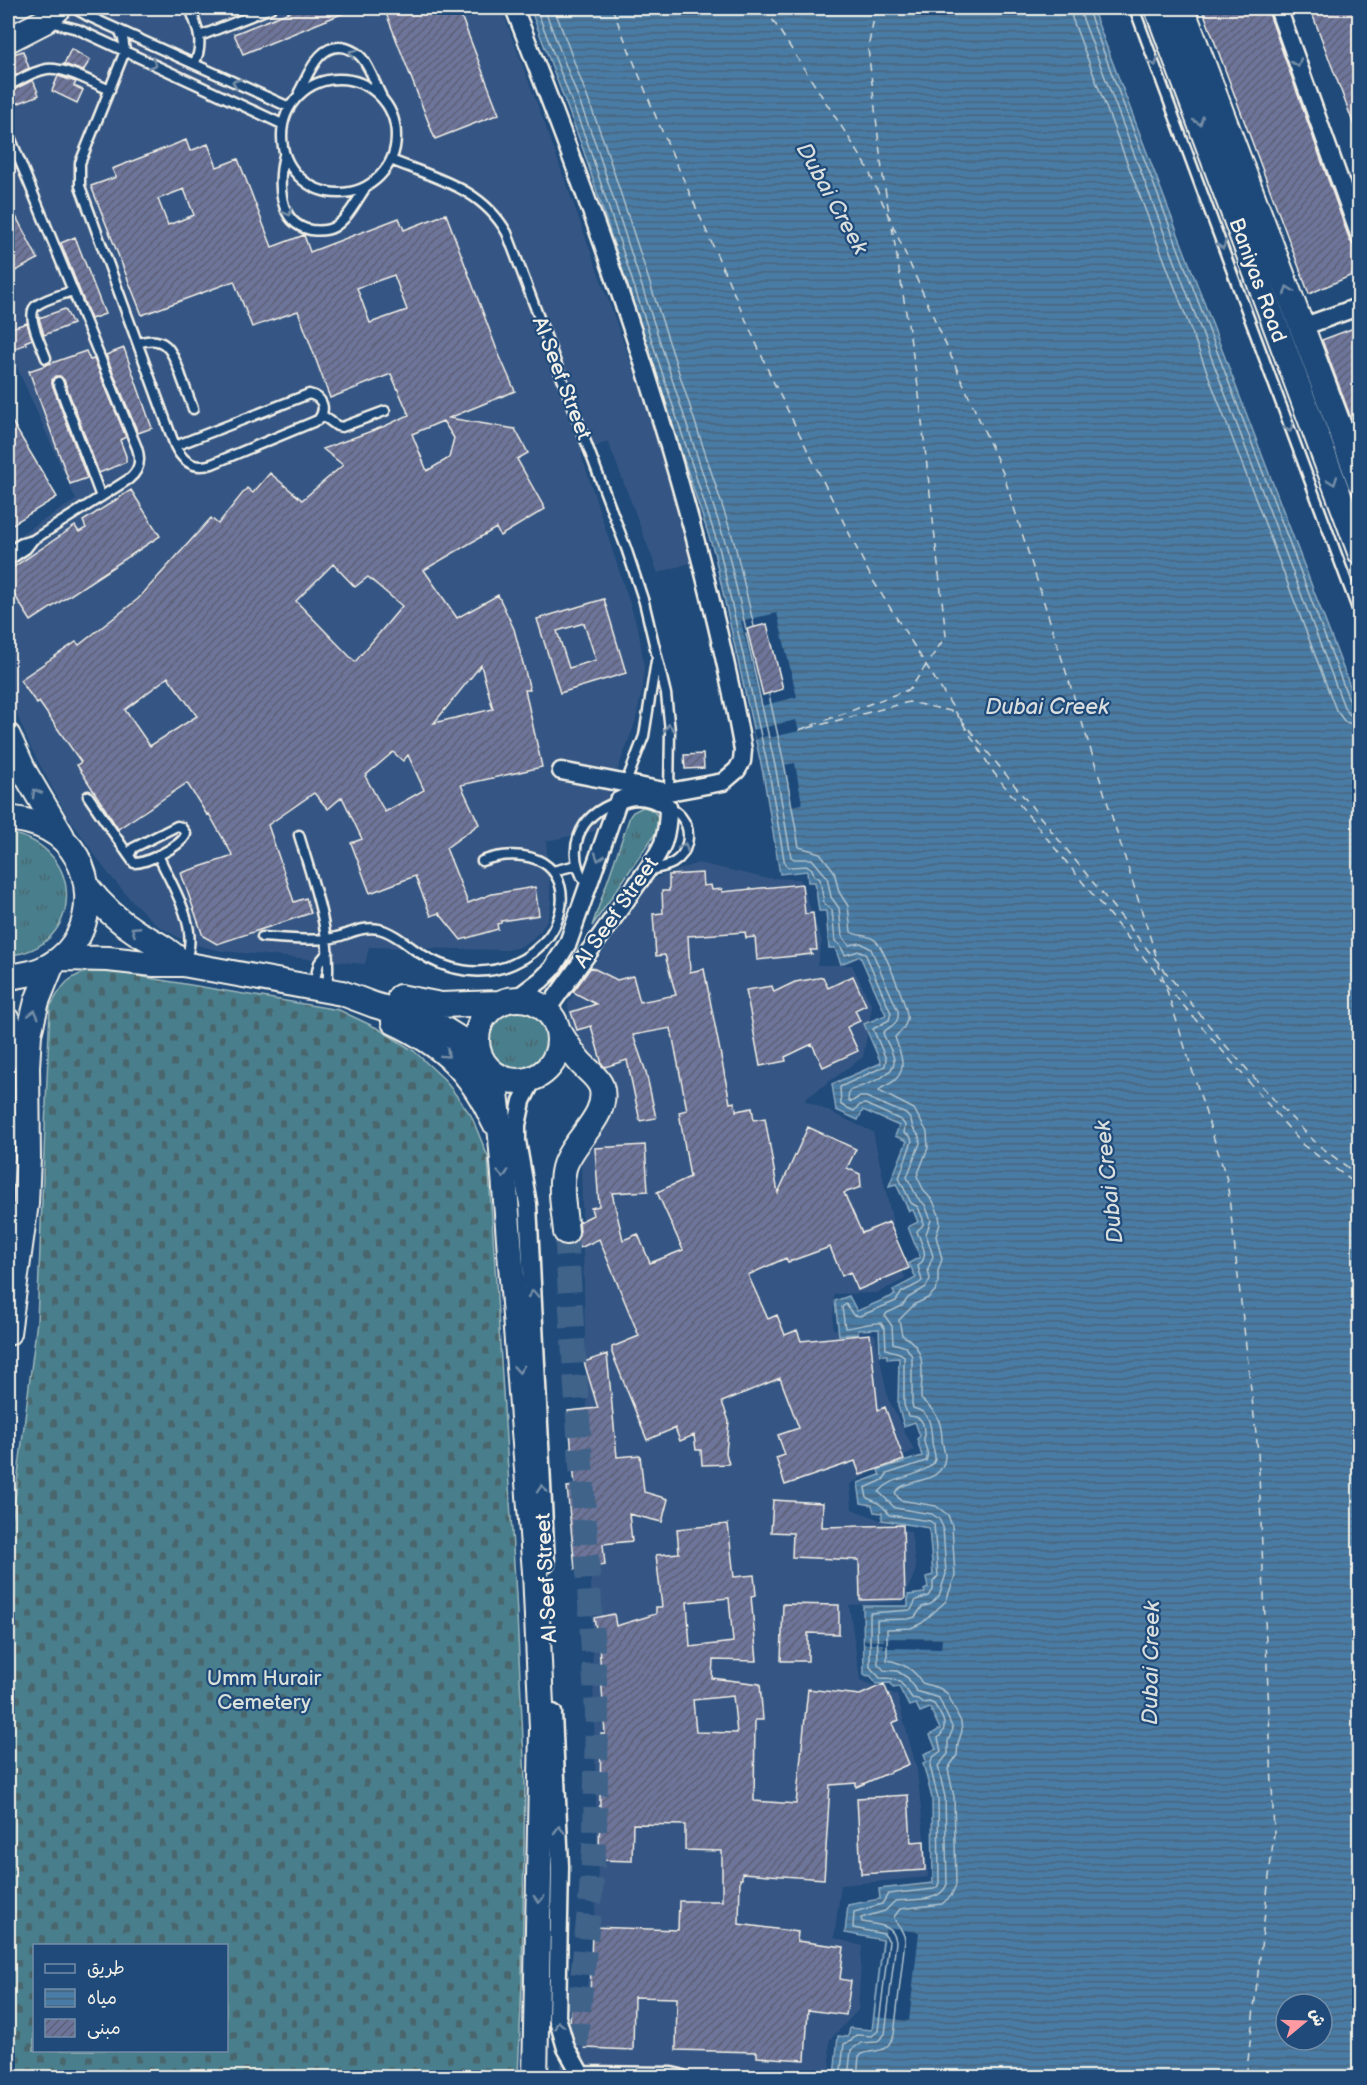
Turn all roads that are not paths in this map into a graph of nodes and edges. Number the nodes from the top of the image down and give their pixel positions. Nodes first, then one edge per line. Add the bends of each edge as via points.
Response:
1 (74, 8) edge
2 (190, 8) edge
3 (272, 8) edge
4 (514, 8) edge
5 (1134, 8) edge
6 (1156, 8) edge
7 (1182, 8) edge
8 (1278, 8) edge
9 (52, 14) edge
10 (119, 30) junction
11 (200, 36) junction
12 (8, 40) edge
13 (125, 51) junction
14 (194, 64) junction
15 (8, 86) edge
16 (110, 90) junction
17 (296, 97) junction
18 (384, 101) junction
19 (289, 107) junction
20 (282, 124) junction
21 (8, 132) edge
22 (284, 155) junction
23 (391, 160) junction
24 (366, 187) junction
25 (1359, 237) edge
26 (72, 291) junction
27 (1358, 305) edge
28 (1302, 327) junction
29 (138, 343) junction
30 (46, 357) dead end
31 (58, 382) dead end
32 (193, 409) dead end
33 (385, 411) dead end
34 (322, 415) junction
35 (175, 446) junction
36 (1359, 482) edge
37 (101, 497) junction
38 (33, 540) junction
39 (8, 551) edge
40 (1359, 552) edge
41 (8, 561) edge
42 (1359, 617) edge
43 (657, 658) junction
44 (8, 736) edge
45 (561, 771) dead end
46 (626, 784) junction
47 (88, 796) dead end
48 (668, 800) junction
49 (618, 801) junction
50 (8, 818) edge
51 (299, 835) dead end
52 (66, 843) junction
53 (158, 855) junction
54 (129, 856) junction
55 (482, 861) dead end
56 (577, 865) junction
57 (553, 871) junction
58 (645, 871) junction
59 (87, 887) junction
60 (589, 889) junction
61 (262, 937) dead end
62 (327, 939) junction
63 (328, 952) junction
64 (56, 961) junction
65 (183, 964) junction
66 (8, 977) edge
67 (327, 990) junction
68 (508, 1001) junction
69 (547, 1010) junction
70 (8, 1021) edge
71 (559, 1032) junction
72 (487, 1065) junction
73 (27, 1067) junction
74 (587, 1069) junction
75 (539, 1076) junction
76 (501, 1137) junction
77 (566, 1232) tunnel mouth
78 (12, 1263) edge
79 (8, 1333) edge
80 (579, 2077) edge
81 (535, 2078) edge
82 (680, 2078) edge

1 - 10 lane
2 - 11 lane
3 - 11 lane
4 - 48 street via 615,279 675,464 703,562 743,750 742,761 730,778
5 -> 42 lane
6 -> 40 street, Baniyas Road
28 -> 7 street, Baniyas Road
8 -> 25 street
9 - 12 street
9 - 13 lane
10 - 13 lane
10 - 14 lane
11 - 14 lane
13 - 16 lane
13 -> 20 lane
19 -> 14 lane
15 - 16 lane via 35,72 53,69
16 - 29 lane via 80,163 80,186
17 - 18 lane via 317,83 341,79 365,85
18 -> 17 lane via 362,58 342,47 321,54
17 - 19 lane
18 - 23 lane via 393,117 396,136
19 - 20 lane
20 - 22 lane
21 - 26 lane
22 - 24 lane via 297,177 318,190 342,194
22 -> 24 lane via 280,180 284,204 292,220 306,229 324,230 340,222
23 - 24 lane via 385,171
23 - 43 lane, Al Seef Street via 476,197 507,232 632,566
26 - 30 lane via 37,304 32,312
26 - 37 lane via 140,459 134,475
27 - 28 street
28 - 36 street, Baniyas Road
29 - 32 lane via 155,340 167,347
29 - 35 lane
31 - 37 lane
33 - 34 lane via 342,427
34 - 35 lane via 314,422 205,466 186,462
34 - 35 lane via 323,404 309,394
37 - 38 lane
38 - 39 lane
38 - 41 lane
43 - 46 lane, Al Seef Street via 646,728
48 -> 43 lane, Al Seef Street via 669,712
52 -> 44 street via 24,773
45 - 46 street
46 - 48 street
46 - 49 lane, Al Seef Street
47 - 54 lane
48 - 49 street via 661,802 644,796
48 - 58 street, Al Seef Street via 669,819 663,843
58 -> 48 lane via 672,864 686,847 687,826
49 - 56 lane via 599,810 584,824 578,837
49 -> 60 street, Al Seef Street
50 - 52 street via 30,821
51 - 62 lane
52 - 59 street via 81,866
53 - 54 lane via 138,864
53 - 54 lane via 182,842 186,834 181,827 172,827 133,848
53 - 65 lane via 190,929 190,947
55 - 57 lane via 518,855 542,861
56 - 57 lane
56 - 60 lane
57 - 62 lane via 562,895 557,920 539,948 512,965 483,971 452,968 377,929 359,929
58 - 69 street, Al Seef Street
59 - 64 street via 80,933
65 -> 59 street via 117,918
60 - 68 street, Al Seef Street via 561,956 541,980
61 - 62 lane
62 - 63 lane
63 - 67 lane
63 - 67 lane via 320,963
64 - 65 street via 108,959
64 - 66 street via 30,974
73 -> 64 street via 33,1017
65 - 67 street
67 - 68 street via 381,993 441,1005
67 - 72 street via 432,1022 461,1040
67 -> 76 street via 417,1033 455,1061 487,1106
68 - 69 street via 538,1004
68 - 72 street via 486,1014 480,1024 477,1046
69 - 71 street
70 - 73 street
71 - 74 street
71 - 75 street via 553,1062
72 - 75 street via 511,1081
72 - 76 street, Al Seef Street
73 - 78 street via 26,1203
74 - 75 street via 561,1067
74 - 77 street via 596,1077 603,1098 600,1110 565,1167 562,1187
80 -> 75 street, Al Seef Street via 562,2038 556,2004 560,1866 531,1267 526,1186 517,1142 522,1101
76 -> 81 street, Al Seef Street via 535,1572 542,1728
78 - 79 street
80 - 82 street, Al Seef Street

